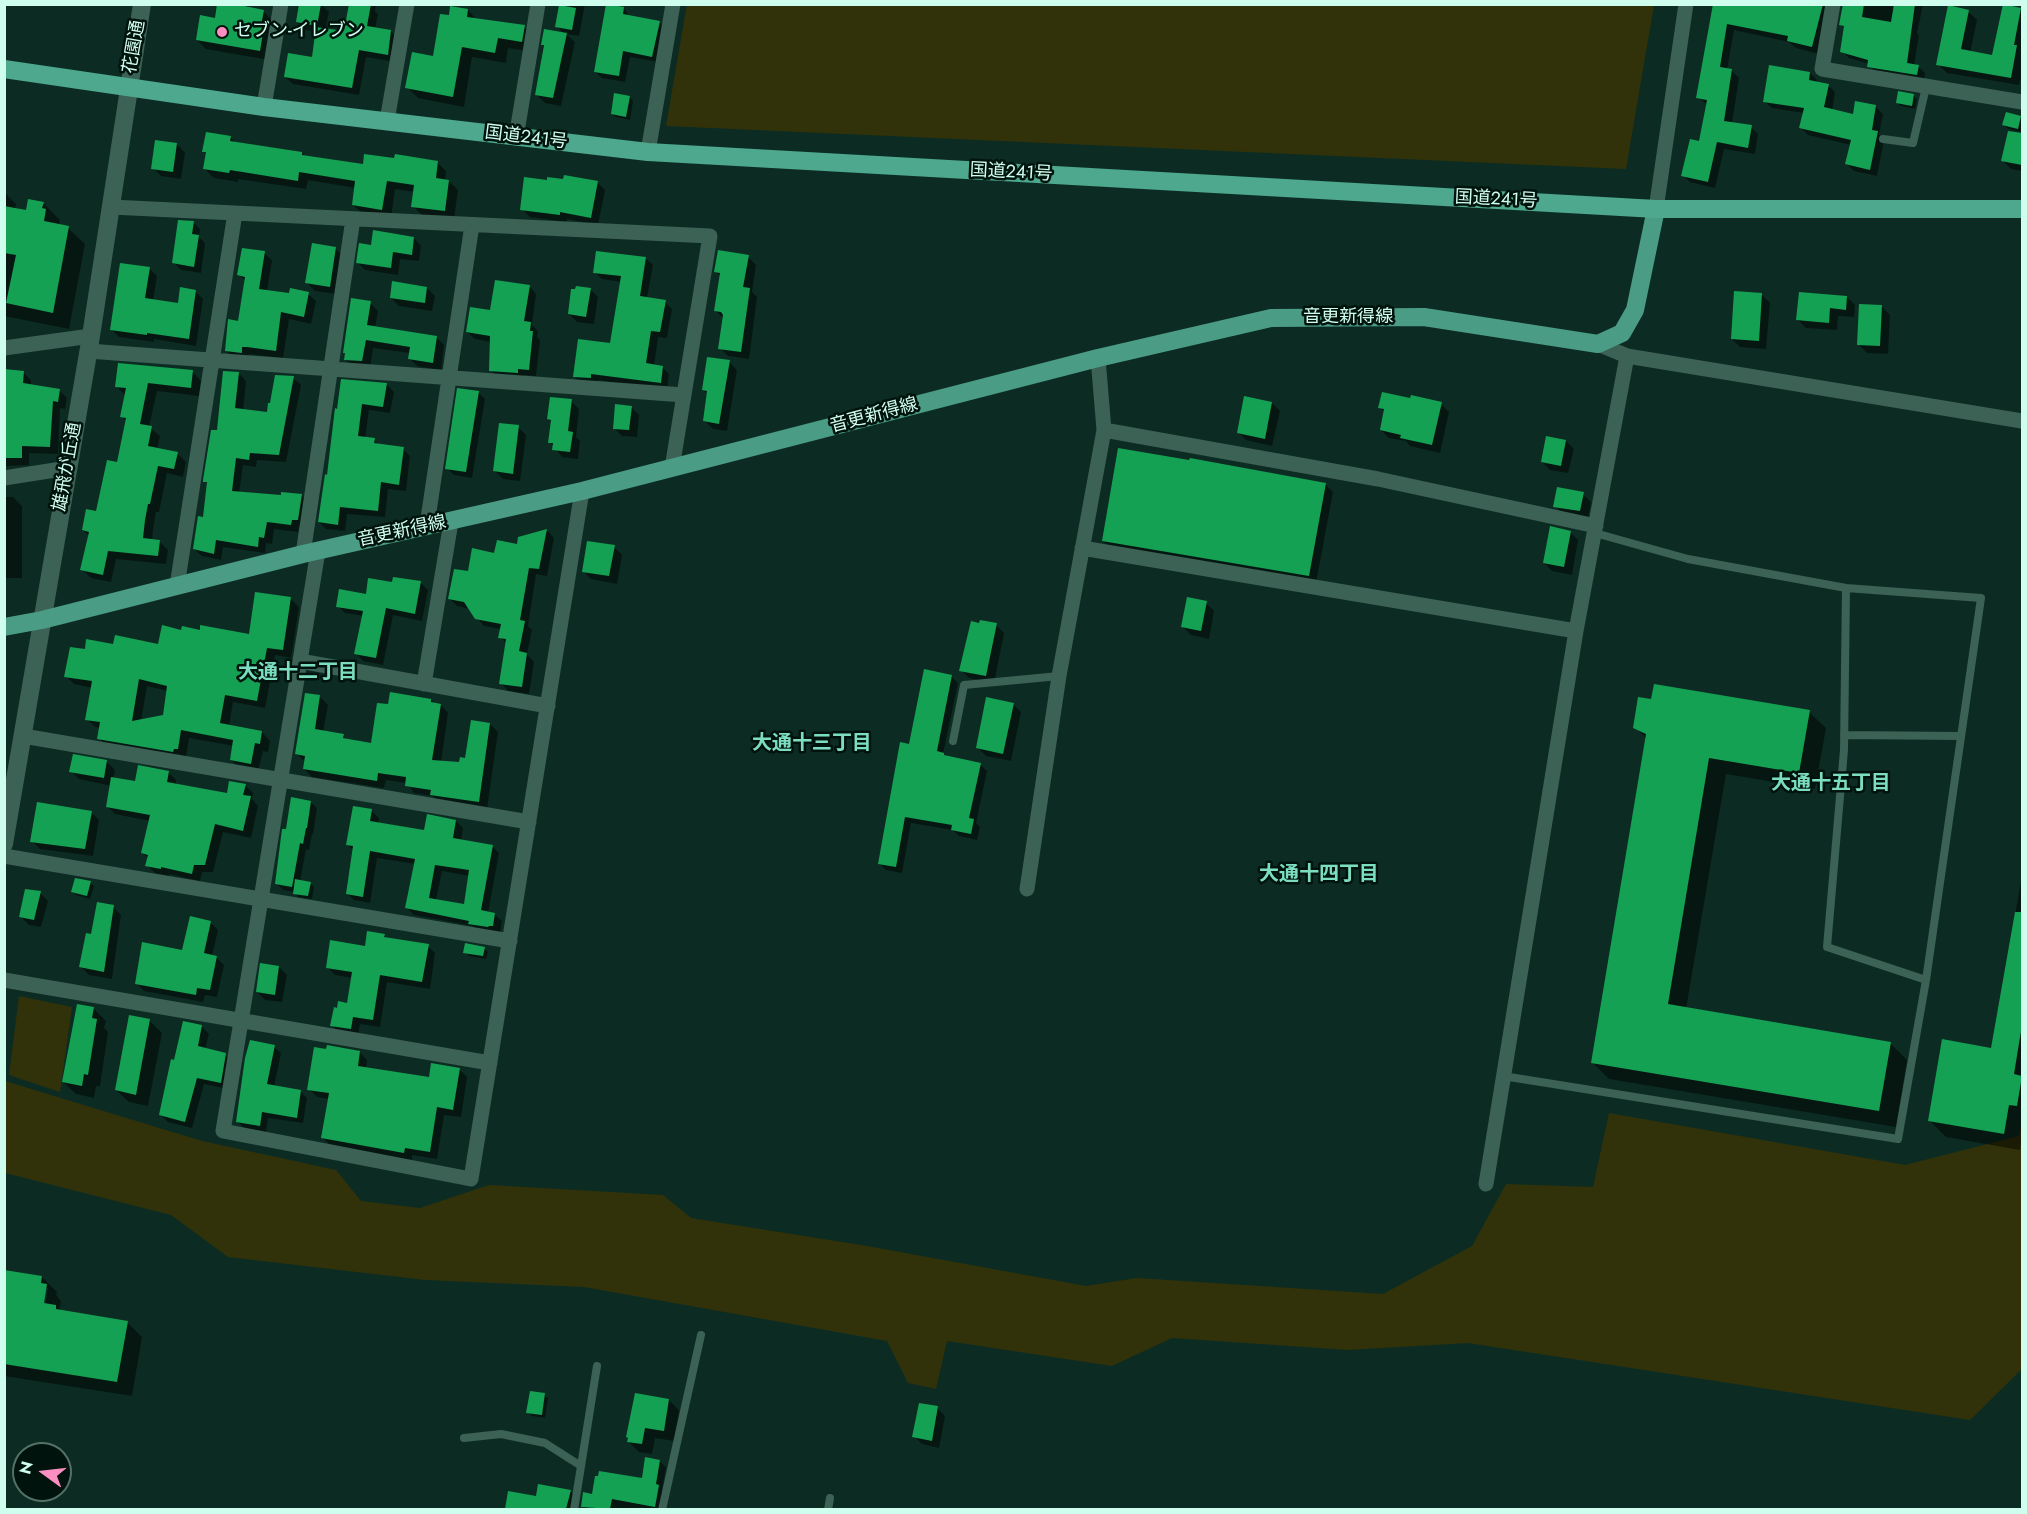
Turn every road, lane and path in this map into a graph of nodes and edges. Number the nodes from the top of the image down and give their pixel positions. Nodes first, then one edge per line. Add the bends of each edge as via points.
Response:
1 (142, 4) edge
2 (281, 4) edge
3 (407, 4) edge
4 (538, 4) edge
5 (673, 4) edge
6 (1686, 4) edge
7 (1833, 4) edge
8 (4, 69) edge
9 (1926, 87) junction
10 (128, 89) junction
11 (2022, 102) edge
12 (264, 107) junction
13 (387, 121) junction
14 (516, 138) junction
15 (1883, 139) dead end
16 (648, 152) junction
17 (111, 207) junction
18 (1656, 208) junction
19 (2022, 209) edge
20 (235, 213) junction
21 (353, 219) junction
22 (472, 225) junction
23 (90, 343) junction
24 (1598, 344) junction
25 (4, 348) edge
26 (1627, 356) junction
27 (1098, 358) junction
28 (212, 360) junction
29 (330, 369) junction
30 (449, 378) junction
31 (684, 395) junction
32 (2022, 421) edge
33 (1104, 430) junction
34 (68, 468) junction
35 (672, 468) junction
36 (4, 478) edge
37 (582, 491) junction
38 (451, 522) junction
39 (427, 525) junction
40 (1595, 529) junction
41 (1082, 548) junction
42 (310, 552) junction
43 (177, 586) junction
44 (1846, 588) junction
45 (42, 620) junction
46 (4, 627) edge
47 (1576, 631) junction
48 (300, 662) junction
49 (1059, 676) junction
50 (424, 684) junction
51 (548, 706) junction
52 (1844, 735) junction
53 (23, 736) junction
54 (1961, 736) junction
55 (953, 741) dead end
56 (280, 780) junction
57 (529, 822) junction
58 (4, 844) edge
59 (4, 856) edge
60 (1027, 889) dead end
61 (261, 899) junction
62 (510, 941) junction
63 (4, 980) edge
64 (1926, 980) junction
65 (241, 1021) junction
66 (490, 1063) junction
67 (1503, 1076) junction
68 (1486, 1184) dead end
69 (701, 1335) dead end
70 (597, 1366) dead end
71 (464, 1438) dead end
72 (581, 1466) junction
73 (830, 1498) dead end
74 (574, 1509) edge
75 (662, 1509) edge
76 (828, 1509) edge

1 - 10 street, 花園通
2 - 12 street
3 - 13 street
4 - 14 street
5 - 16 street
6 - 18 street
7 - 9 street via 1822,69
8 - 10 highway, 国道241号
9 - 11 street
9 - 15 lane via 1913,143
10 - 12 highway, 国道241号
10 - 17 street, 雄飛が丘通
12 - 13 highway, 国道241号
13 - 14 highway, 国道241号
14 - 16 highway, 国道241号
16 - 18 highway, 国道241号
17 - 20 street
17 - 23 street, 雄飛が丘通
18 - 19 highway, 国道241号
18 - 24 main road via 1635,310 1622,333
20 - 21 street
20 - 28 street
21 - 22 street
21 - 29 street
22 - 30 street
22 - 31 street via 710,236
23 - 25 street
23 - 28 street
23 - 34 street, 雄飛が丘通
24 - 26 street
24 - 27 main road, 音更新得線 via 1424,318 1271,318
26 - 32 street
26 - 40 street
27 - 33 street
27 - 35 main road, 音更新得線
28 - 29 street
28 - 43 street
29 - 30 street
29 - 42 street
30 - 31 street
30 - 39 street
31 - 35 street
33 - 40 street via 1378,479
33 - 41 street
34 - 36 street
34 - 45 street, 雄飛が丘通
35 - 37 main road, 音更新得線
37 - 38 main road, 音更新得線
37 - 51 street
38 - 39 main road, 音更新得線
38 - 50 street
39 - 42 main road, 音更新得線
40 - 44 lane via 1688,559
40 - 47 street
41 - 47 street
41 - 49 street
42 - 43 main road, 音更新得線
42 - 48 street
43 - 45 main road, 音更新得線
44 - 52 lane
44 - 54 lane via 1981,598
45 - 46 main road, 音更新得線
45 - 53 street, 雄飛が丘通
47 - 67 street
48 - 50 street
48 - 56 street
49 - 55 lane via 963,685
49 - 60 street
50 - 51 street
51 - 57 street
52 - 54 lane
52 - 64 lane via 1827,947
53 - 56 street
53 - 58 street, 雄飛が丘通
54 - 64 lane
56 - 57 street
56 - 61 street
57 - 62 street
59 - 61 street
61 - 62 street
61 - 65 street
62 - 66 street
63 - 65 street
64 - 67 lane via 1898,1139
65 - 66 street
65 - 66 street via 223,1131 471,1179
67 - 68 street
69 - 75 lane
70 - 72 lane
71 - 72 lane via 501,1434 545,1443
72 - 74 lane
73 - 76 lane

